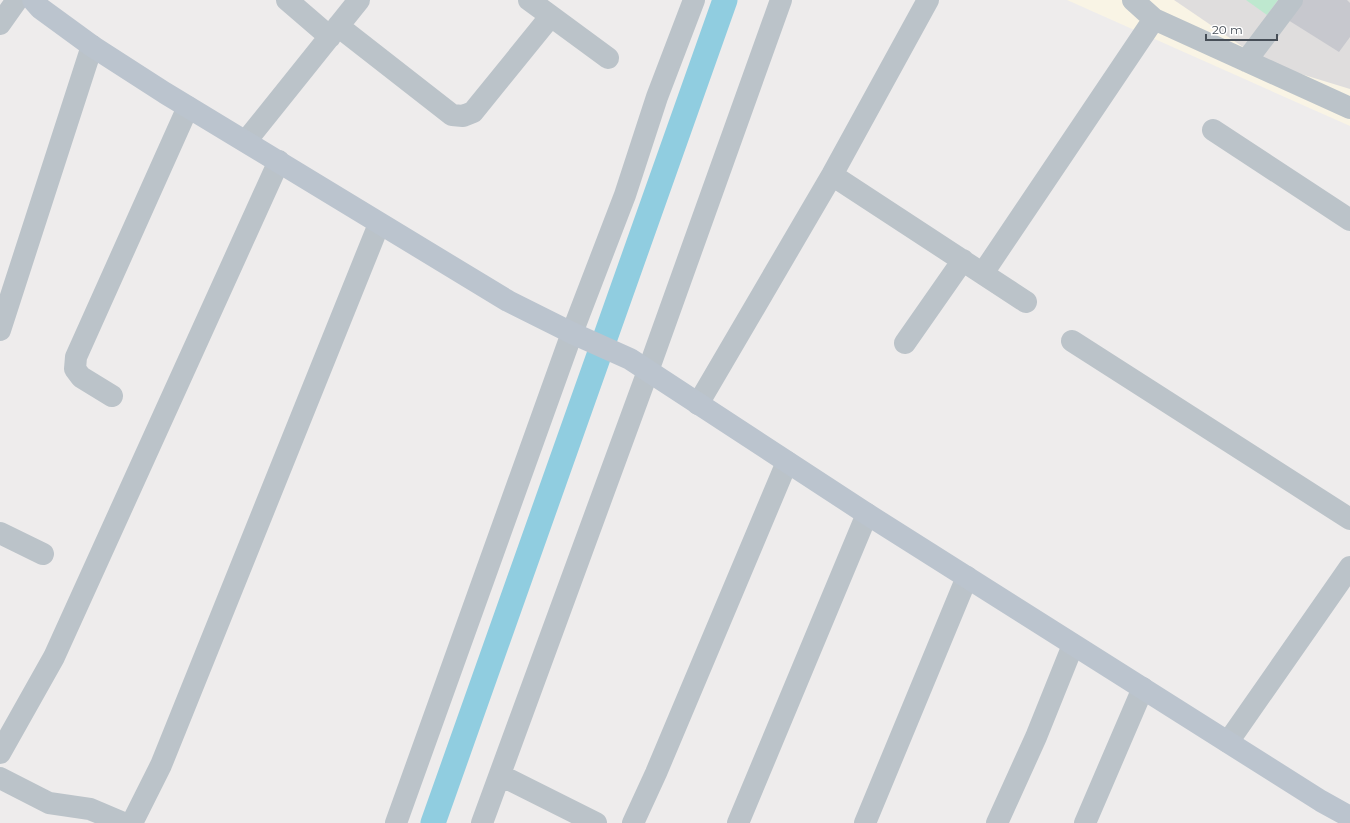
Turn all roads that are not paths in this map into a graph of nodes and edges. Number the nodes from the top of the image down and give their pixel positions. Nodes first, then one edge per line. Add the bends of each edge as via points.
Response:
1 (17, 0) edge
2 (33, 0) edge
3 (287, 0) edge
4 (359, 0) edge
5 (528, 0) edge
6 (694, 0) edge
7 (781, 0) edge
8 (928, 0) edge
9 (1133, 0) edge
10 (1292, 0) edge
11 (550, 17) junction
12 (1154, 18) junction
13 (0, 24) edge
14 (334, 31) junction
15 (92, 46) junction
16 (608, 58) dead end
17 (1246, 60) junction
18 (188, 107) junction
19 (1350, 108) edge
20 (1213, 130) dead end
21 (246, 141) junction
22 (279, 161) junction
23 (832, 175) junction
24 (1350, 220) edge
25 (379, 224) junction
26 (963, 260) junction
27 (983, 273) junction
28 (1026, 302) dead end
29 (0, 330) edge
30 (580, 337) junction
31 (1072, 341) dead end
32 (906, 343) dead end
33 (648, 371) junction
34 (112, 396) dead end
35 (698, 404) junction
36 (787, 462) junction
37 (867, 514) junction
38 (1350, 519) edge
39 (0, 533) edge
40 (43, 554) dead end
41 (1350, 566) edge
42 (967, 577) junction
43 (1073, 644) junction
44 (1143, 688) junction
45 (1228, 742) junction
46 (0, 753) edge
47 (500, 775) junction
48 (0, 778) edge
49 (1350, 817) edge
50 (123, 823) edge
51 (132, 823) edge
52 (396, 823) edge
53 (482, 823) edge
54 (596, 823) edge
55 (632, 823) edge
56 (738, 823) edge
57 (864, 823) edge
58 (997, 823) edge
59 (1085, 823) edge

1 - 13 street
2 - 15 street via 40,8
3 - 14 street
4 - 14 street
5 - 11 street
6 - 30 street via 657,97
7 - 33 street
8 - 23 street
9 - 12 street
10 - 17 street
11 - 14 street via 473,112 462,116 452,115
11 - 16 street
12 - 17 street
12 - 27 street
14 - 21 street
15 - 18 street
15 - 29 street
17 - 19 street
18 - 21 street
18 - 34 street via 76,357 75,369 81,377
20 - 24 street
21 - 22 street
22 - 25 street
22 - 46 street via 54,657
23 - 26 street
23 - 35 street
25 - 30 street via 508,301
25 - 51 street via 161,765
26 - 27 street
26 - 32 street
27 - 28 street
30 - 33 street via 630,359
30 - 52 street
31 - 38 street
33 - 35 street
33 - 47 street
35 - 36 street
36 - 37 street
36 - 55 street via 656,773
37 - 42 street
37 - 56 street
39 - 40 street
41 - 45 street
42 - 43 street
42 - 57 street
43 - 44 street
43 - 58 street via 1036,737
44 - 45 street
44 - 59 street
45 - 49 street
47 - 53 street
47 - 54 street
48 - 50 street via 49,803 90,809

